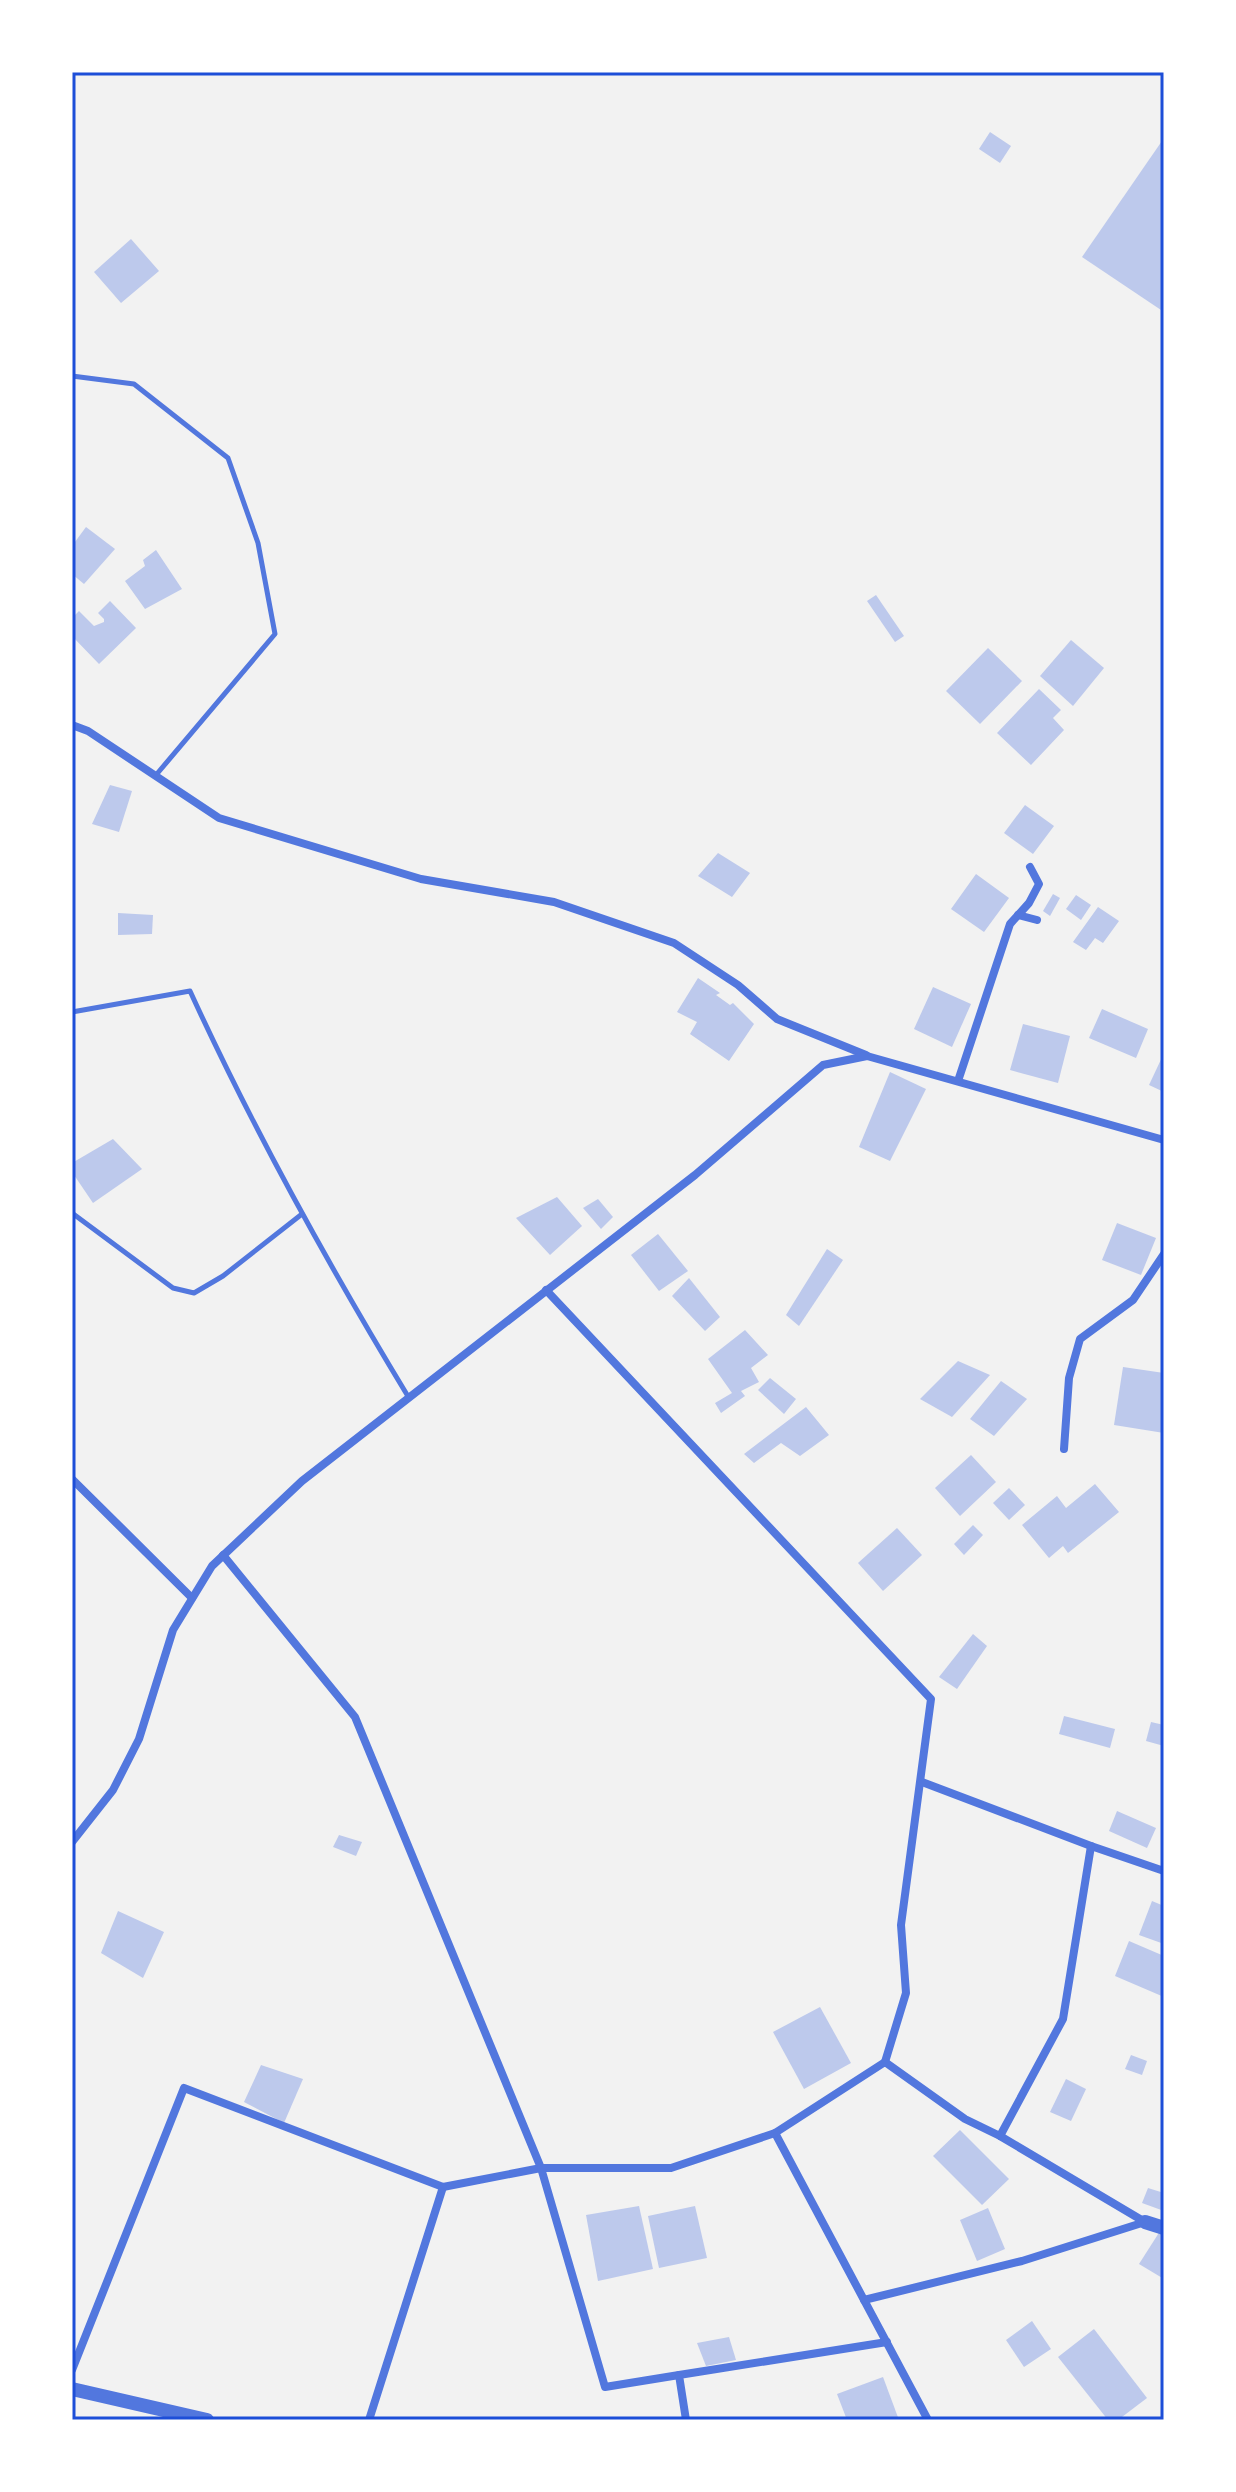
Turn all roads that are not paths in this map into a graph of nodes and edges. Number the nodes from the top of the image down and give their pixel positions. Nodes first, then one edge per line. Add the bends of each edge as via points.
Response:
1 (72, 376) edge
2 (72, 725) edge
3 (156, 776) junction
4 (1030, 867) dead end
5 (1018, 915) junction
6 (1037, 920) dead end
7 (72, 1012) edge
8 (867, 1056) junction
9 (958, 1081) junction
10 (1164, 1140) edge
11 (72, 1213) edge
12 (302, 1214) junction
13 (1164, 1254) edge
14 (546, 1290) junction
15 (409, 1398) junction
16 (1064, 1449) dead end
17 (72, 1479) edge
18 (223, 1555) junction
19 (192, 1598) junction
20 (922, 1782) junction
21 (72, 1842) edge
22 (1091, 1846) junction
23 (1164, 1871) edge
24 (885, 2062) junction
25 (775, 2133) junction
26 (1000, 2136) junction
27 (541, 2168) junction
28 (443, 2187) junction
29 (1145, 2222) junction
30 (1164, 2228) edge
31 (864, 2300) junction
32 (887, 2342) junction
33 (72, 2370) edge
34 (679, 2375) junction
35 (72, 2389) edge
36 (207, 2420) edge
37 (369, 2420) edge
38 (686, 2420) edge
39 (928, 2420) edge

1 - 3 lane via 134,384 228,458 258,543 275,634
2 - 3 street
3 - 8 street via 219,818 421,879 554,902 674,943 738,985 777,1019
4 - 5 street via 1039,884
5 - 6 street
5 - 9 street via 1010,924
7 - 12 lane via 190,991
8 - 9 street
8 - 14 street via 823,1065 695,1175
9 - 10 street
11 - 12 lane via 173,1288 194,1293
12 - 15 lane
13 - 16 street via 1133,1300 1080,1339 1069,1378
14 - 15 street
14 - 20 street via 931,1699
15 - 18 street via 302,1481
17 - 19 street
18 - 19 street
18 - 27 street via 355,1717
19 - 21 street via 173,1630 132,1752 113,1790
20 - 22 street
20 - 24 street via 901,1925 906,1993
22 - 23 street
22 - 26 street via 1063,2019
24 - 25 street
24 - 26 street via 965,2119
25 - 27 street via 671,2168
25 - 31 street
26 - 29 street
27 - 28 street
27 - 34 street via 605,2387
28 - 33 street via 184,2088
28 - 37 street
29 - 30 street
29 - 31 street via 1022,2261
31 - 32 street
32 - 34 street
32 - 39 street
34 - 38 street
35 - 36 street

